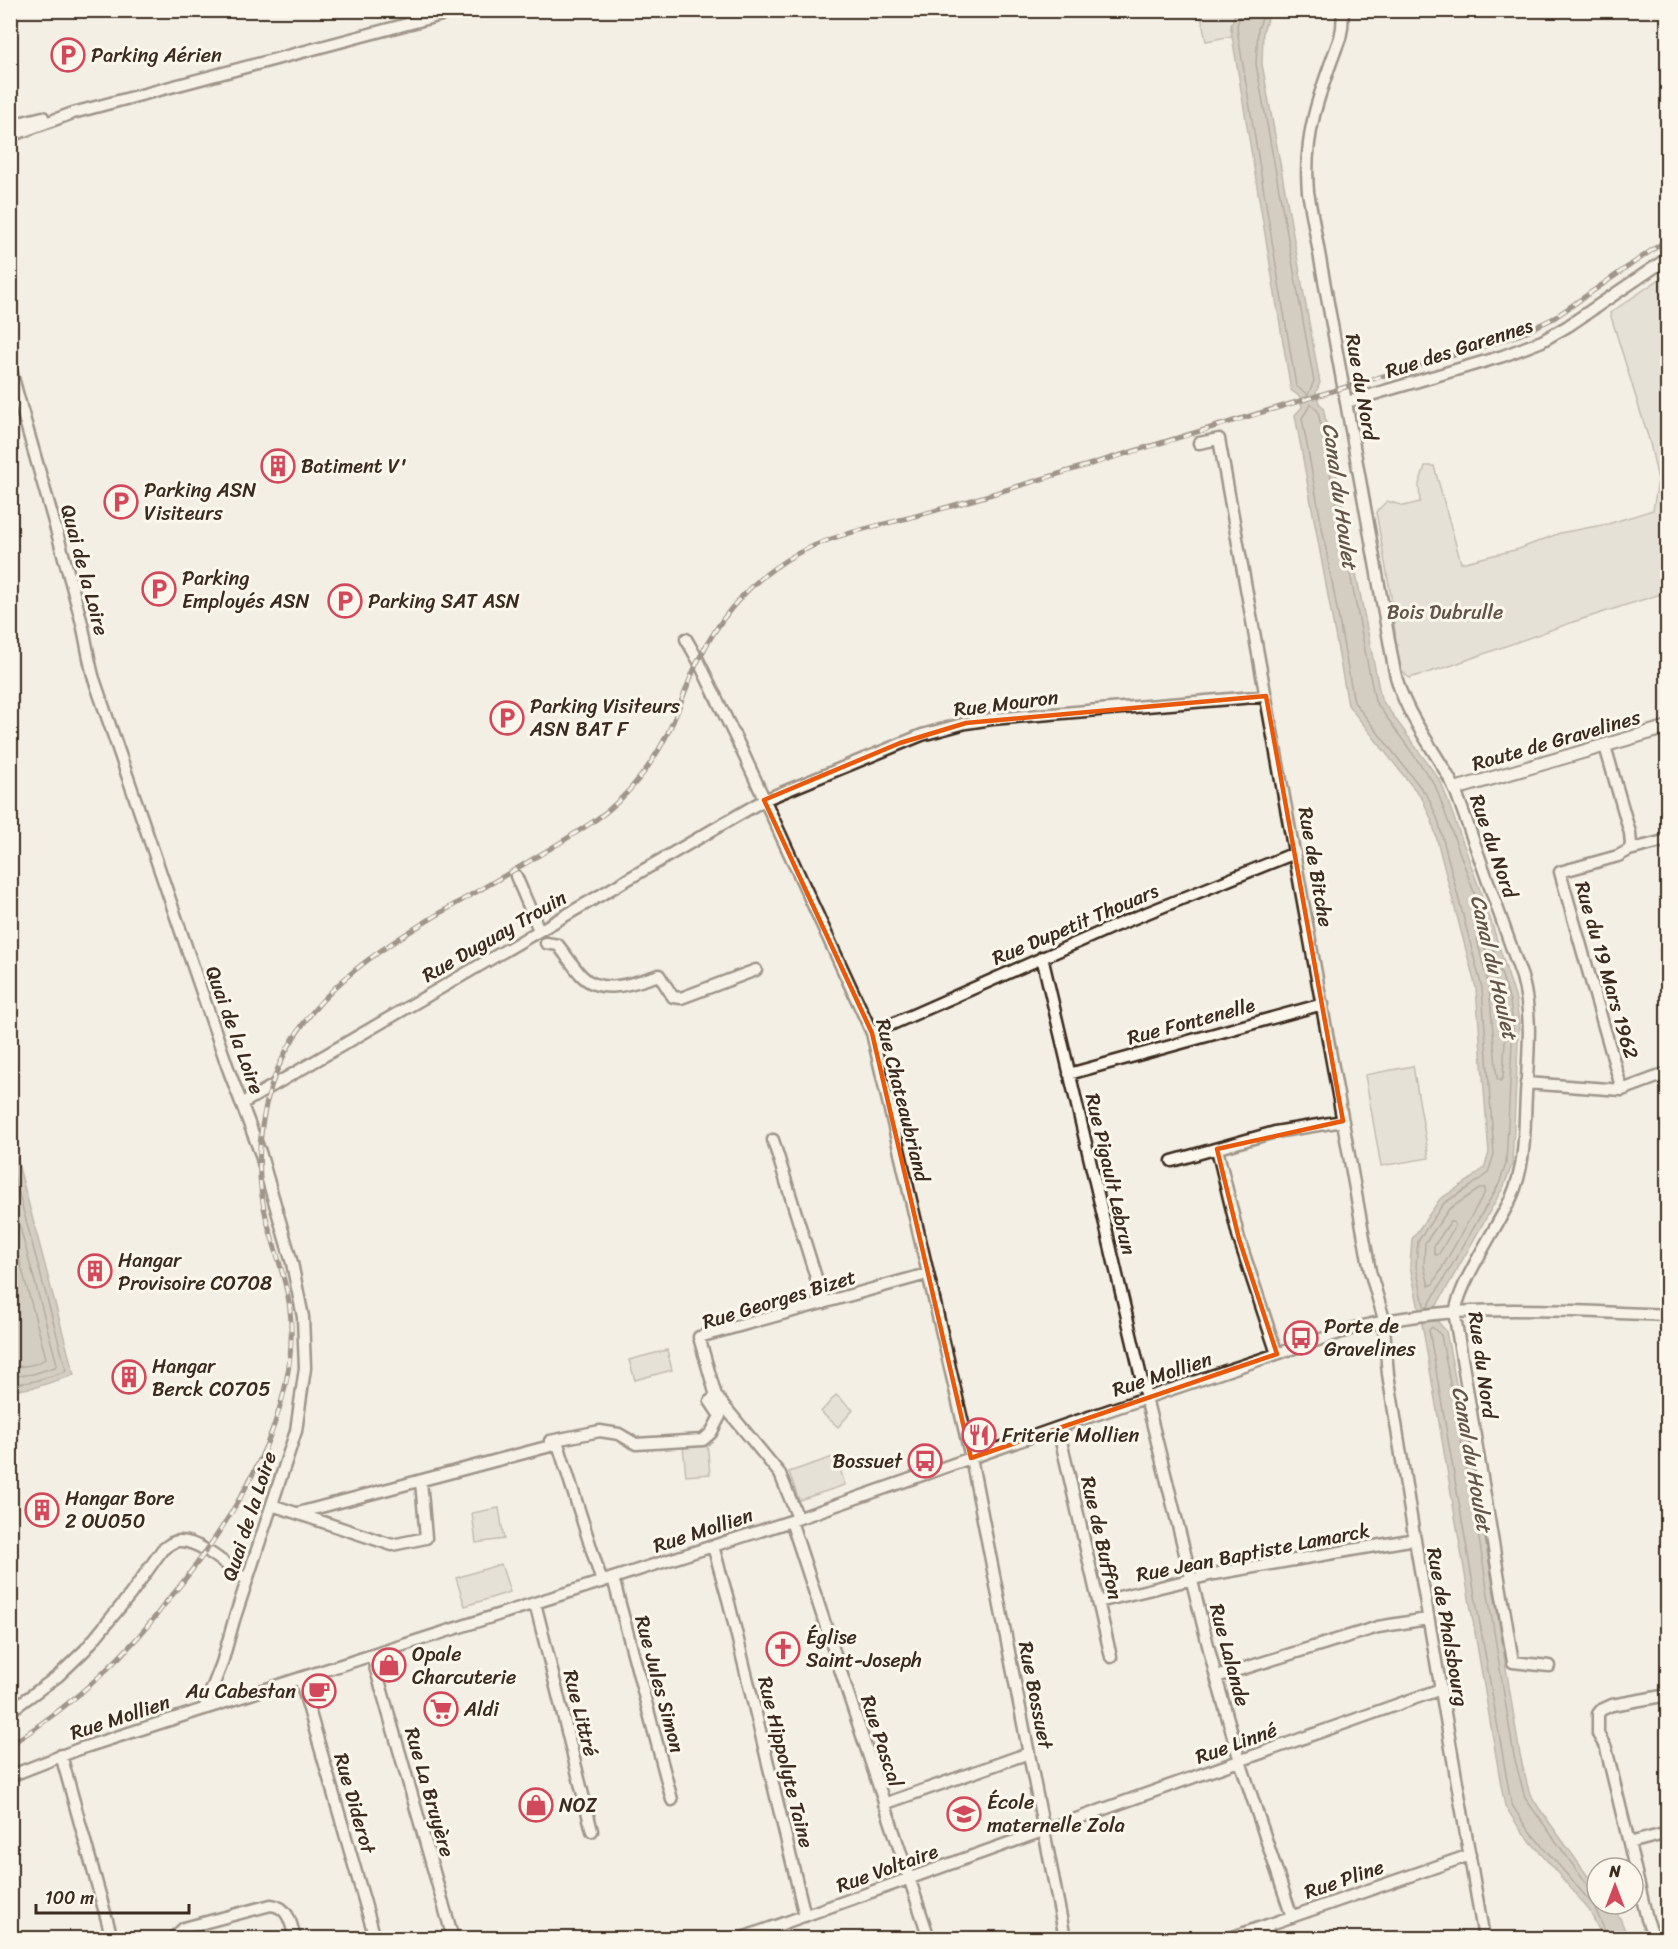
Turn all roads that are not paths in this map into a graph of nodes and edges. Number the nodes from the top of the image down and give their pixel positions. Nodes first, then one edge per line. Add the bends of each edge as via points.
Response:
1 (460, 10) edge
2 (1343, 10) edge
3 (73, 113) junction
4 (10, 125) edge
5 (10, 136) edge
6 (1668, 258) edge
7 (10, 367) edge
8 (1347, 402) junction
9 (1199, 443) dead end
10 (686, 639) dead end
11 (1266, 696) junction
12 (1668, 727) edge
13 (1605, 746) junction
14 (1455, 789) junction
15 (764, 800) junction
16 (1668, 840) edge
17 (1629, 850) junction
18 (1295, 853) junction
19 (516, 876) dead end
20 (539, 930) junction
21 (546, 943) dead end
22 (1042, 957) junction
23 (756, 970) dead end
24 (1323, 1004) junction
25 (872, 1033) junction
26 (1668, 1073) edge
27 (1069, 1074) junction
28 (1526, 1083) junction
29 (1622, 1090) junction
30 (243, 1103) junction
31 (1343, 1121) junction
32 (773, 1140) dead end
33 (1217, 1149) junction
34 (1172, 1161) dead end
35 (927, 1274) junction
36 (824, 1303) junction
37 (1455, 1312) junction
38 (1668, 1315) edge
39 (1384, 1322) junction
40 (1277, 1354) junction
41 (716, 1396) junction
42 (1146, 1398) junction
43 (1058, 1428) junction
44 (554, 1445) junction
45 (970, 1458) junction
46 (421, 1481) junction
47 (272, 1505) junction
48 (298, 1514) junction
49 (794, 1520) junction
50 (1414, 1539) junction
51 (713, 1546) junction
52 (614, 1578) junction
53 (1191, 1578) junction
54 (247, 1580) junction
55 (602, 1582) junction
56 (1098, 1602) junction
57 (535, 1603) junction
58 (1427, 1618) junction
59 (372, 1656) junction
60 (1111, 1657) dead end
61 (1549, 1666) dead end
62 (1216, 1677) junction
63 (300, 1678) junction
64 (1441, 1689) junction
65 (1668, 1695) edge
66 (204, 1709) junction
67 (10, 1711) edge
68 (1029, 1753) junction
69 (61, 1755) junction
70 (1240, 1761) junction
71 (10, 1776) edge
72 (672, 1800) dead end
73 (884, 1804) junction
74 (592, 1831) dead end
75 (1043, 1831) junction
76 (1668, 1833) edge
77 (1629, 1843) junction
78 (1470, 1854) junction
79 (910, 1879) junction
80 (805, 1916) junction
81 (1292, 1917) junction
82 (1266, 1926) junction
83 (112, 1938) edge
84 (173, 1938) edge
85 (296, 1938) edge
86 (375, 1938) edge
87 (453, 1938) edge
88 (742, 1938) edge
89 (929, 1938) edge
90 (1065, 1938) edge
91 (1230, 1938) edge
92 (1270, 1938) edge
93 (1484, 1938) edge
94 (1654, 1938) edge

1 - 3 street
2 - 8 street, Rue du Nord via 1340,38 1312,119 1306,168
3 - 4 street
3 - 5 street
6 - 8 street, Rue des Garennes via 1542,341
7 - 30 street, Quai de la Loire via 78,607 94,679
8 - 14 street, Rue du Nord via 1396,680 1408,711
9 - 11 street, Rue de Bitche via 1219,439
10 - 15 street, Rue Chateaubriand
11 - 15 street, Rue Mouron via 966,723 900,743
11 - 18 street, Rue de Bitche
12 - 13 main road, Route de Gravelines
13 - 14 main road, Route de Gravelines
13 - 17 street via 1630,833
14 - 28 street, Rue du Nord via 1526,994
15 - 20 street, Rue Duguay Trouin
15 - 25 street, Rue Chateaubriand
16 - 17 street
17 - 29 street, Rue du 19 Mars 1962 via 1560,872
18 - 22 street, Rue Dupetit Thouars
18 - 24 street, Rue de Bitche
19 - 20 street
20 - 30 street, Rue Duguay Trouin
21 - 23 street via 558,945 583,978 619,987 659,975 673,997 681,998
22 - 25 street, Rue Dupetit Thouars
22 - 27 street, Rue Pigault Lebrun
24 - 27 street, Rue Fontenelle
24 - 31 street, Rue de Bitche
25 - 35 street, Rue Chateaubriand
26 - 29 street
27 - 42 street, Rue Pigault Lebrun
28 - 29 street, Rue du 19 Mars 1962
28 - 37 street, Rue du Nord via 1522,1164 1517,1185 1461,1292
30 - 47 street, Quai de la Loire via 289,1251 304,1330 300,1413
31 - 33 street via 1288,1130
31 - 39 street, Rue de Bitche via 1372,1282
32 - 36 street
33 - 34 street
33 - 40 street via 1239,1239
35 - 36 street, Rue Georges Bizet
35 - 45 street, Rue Chateaubriand
36 - 41 street, Rue Georges Bizet via 699,1337
37 - 38 street, Rue Mollien
37 - 39 street, Rue Mollien
37 - 61 street, Rue du Nord via 1514,1662
39 - 40 street, Rue Mollien
39 - 50 street, Rue de Phalsbourg via 1388,1374
40 - 42 street, Rue Mollien
41 - 44 street via 710,1401 720,1416 703,1440 636,1444 619,1434 600,1431 548,1441
41 - 49 street, Rue Georges Bizet via 780,1474
42 - 43 street, Rue Mollien
42 - 53 street, Rue Lalande
43 - 45 street, Rue Mollien
43 - 56 street, Rue de Buffon
44 - 46 street
44 - 55 street
45 - 49 street, Rue Mollien
45 - 68 street, Rue Bossuet
46 - 48 street
46 - 48 street via 426,1538 392,1545
47 - 48 street
47 - 54 street, Quai de la Loire
49 - 51 street, Rue Mollien
49 - 73 street, Rue Pascal
50 - 53 street, Rue Jean Baptiste Lamarck
50 - 58 street, Rue de Phalsbourg
51 - 52 street, Rue Mollien
51 - 80 street, Rue Hippolyte Taine
52 - 55 street, Rue Mollien
52 - 72 street, Rue Jules Simon
53 - 56 street, Rue Jean Baptiste Lamarck
53 - 62 street, Rue Lalande
54 - 66 street, Quai de la Loire
54 - 67 street via 195,1545 173,1542 73,1663
55 - 57 street, Rue Mollien
56 - 60 street, Rue de Buffon
57 - 59 street, Rue Mollien
57 - 74 street, Rue Littré
58 - 62 street via 1378,1627
58 - 64 street, Rue de Phalsbourg
59 - 63 street, Rue Mollien
59 - 87 street, Rue La Bruyère
62 - 70 street, Rue Lalande
63 - 66 street, Rue Mollien
63 - 86 street, Rue Diderot
64 - 70 street, Rue Linné
64 - 78 street, Rue de Phalsbourg
65 - 77 street via 1612,1705 1598,1714 1598,1734 1606,1748
66 - 69 street, Rue Mollien
68 - 73 street
68 - 75 street, Rue Bossuet
69 - 71 street, Rue Mollien
69 - 83 street
70 - 75 street, Rue Linné
70 - 81 street, Rue Lalande
73 - 79 street, Rue Pascal
75 - 79 street, Rue Voltaire
75 - 90 street, Rue Bossuet
76 - 77 street
77 - 94 street
78 - 81 street, Rue Pline
78 - 93 street, Rue de Phalsbourg
79 - 80 street, Rue Voltaire
79 - 89 street, Rue Pascal
80 - 88 street, Rue Voltaire
81 - 82 street, Rue Pline
82 - 91 street, Rue Pline
82 - 92 street
84 - 85 street via 184,1928 271,1905 287,1914

